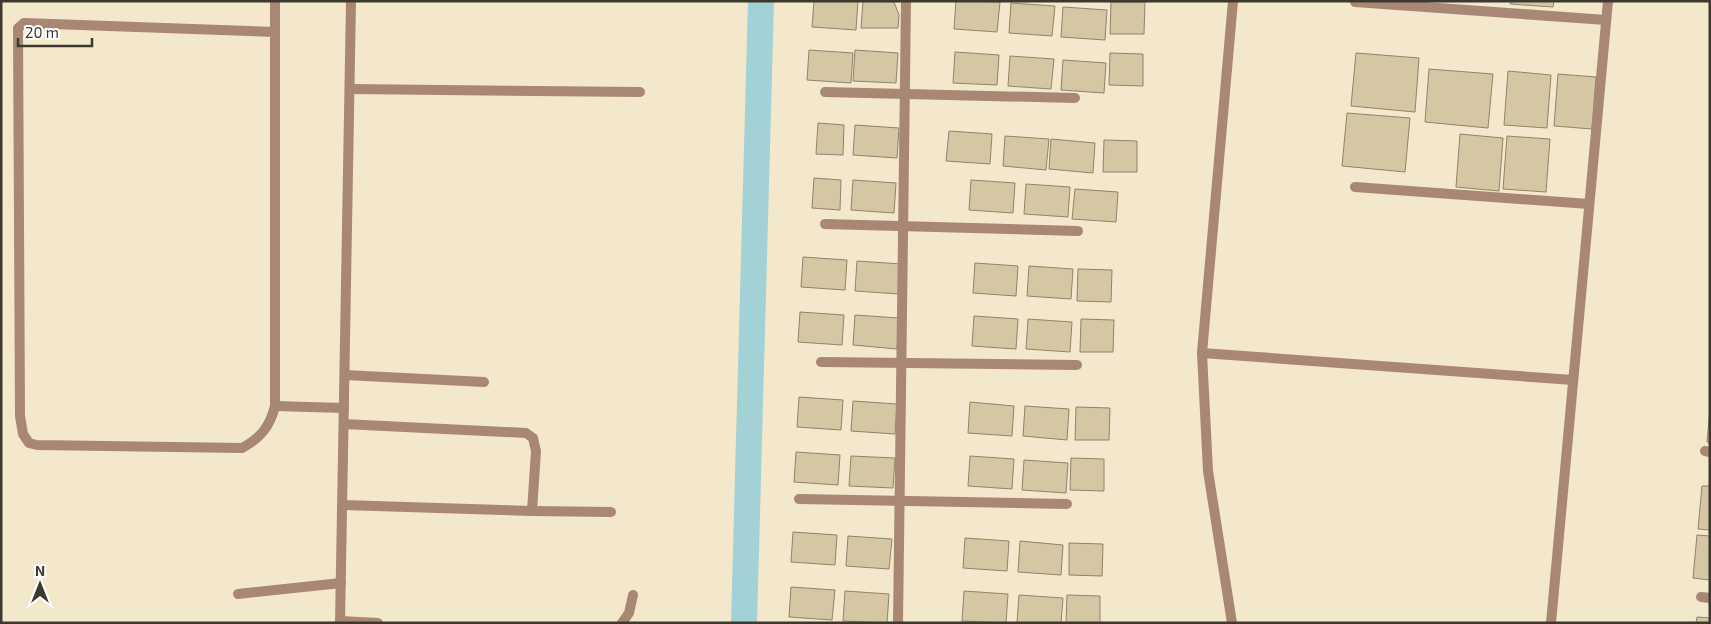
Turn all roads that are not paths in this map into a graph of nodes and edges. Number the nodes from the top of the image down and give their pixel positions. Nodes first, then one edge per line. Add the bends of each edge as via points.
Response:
1 (275, 1) edge
2 (352, 1) edge
3 (906, 1) edge
4 (1233, 1) edge
5 (1608, 1) edge
6 (1355, 2) edge
7 (1606, 20) junction
8 (274, 32) junction
9 (350, 89) junction
10 (640, 92) dead end
11 (825, 92) dead end
12 (905, 94) junction
13 (1075, 98) dead end
14 (1355, 187) dead end
15 (1589, 204) junction
16 (825, 224) dead end
17 (904, 226) junction
18 (1078, 231) dead end
19 (1202, 353) junction
20 (821, 362) dead end
21 (902, 363) junction
22 (1077, 365) dead end
23 (344, 374) junction
24 (1573, 380) junction
25 (484, 382) dead end
26 (275, 406) junction
27 (344, 408) junction
28 (344, 424) junction
29 (799, 499) dead end
30 (900, 500) junction
31 (1068, 504) dead end
32 (342, 505) junction
33 (532, 511) junction
34 (611, 512) dead end
35 (340, 583) junction
36 (238, 594) dead end
37 (633, 595) dead end
38 (340, 622) edge
39 (378, 623) edge
40 (622, 623) edge
41 (898, 623) edge
42 (1232, 623) edge
43 (1552, 623) edge

1 - 8 street
2 - 9 street
3 - 12 street
4 - 19 street
5 - 7 street
6 - 7 street
7 - 15 street
8 - 26 street
8 - 26 street via 24,23 18,28 18,52 20,416 23,434 29,443 242,448 262,434 271,422
9 - 10 street
9 - 23 street
11 - 12 street
12 - 13 street
12 - 17 street
14 - 15 street
15 - 24 street
16 - 17 street
17 - 18 street
17 - 21 street
19 - 24 street
19 - 42 street via 1208,471
20 - 21 street
21 - 22 street
21 - 30 street
23 - 25 street
23 - 27 street
24 - 43 street
26 - 27 street
27 - 28 street
28 - 32 street
28 - 33 street via 530,434 536,451
29 - 30 street
30 - 31 street
30 - 41 street
32 - 33 street
32 - 35 street
33 - 34 street
35 - 36 street
35 - 38 street
37 - 40 street via 629,613
38 - 39 street

